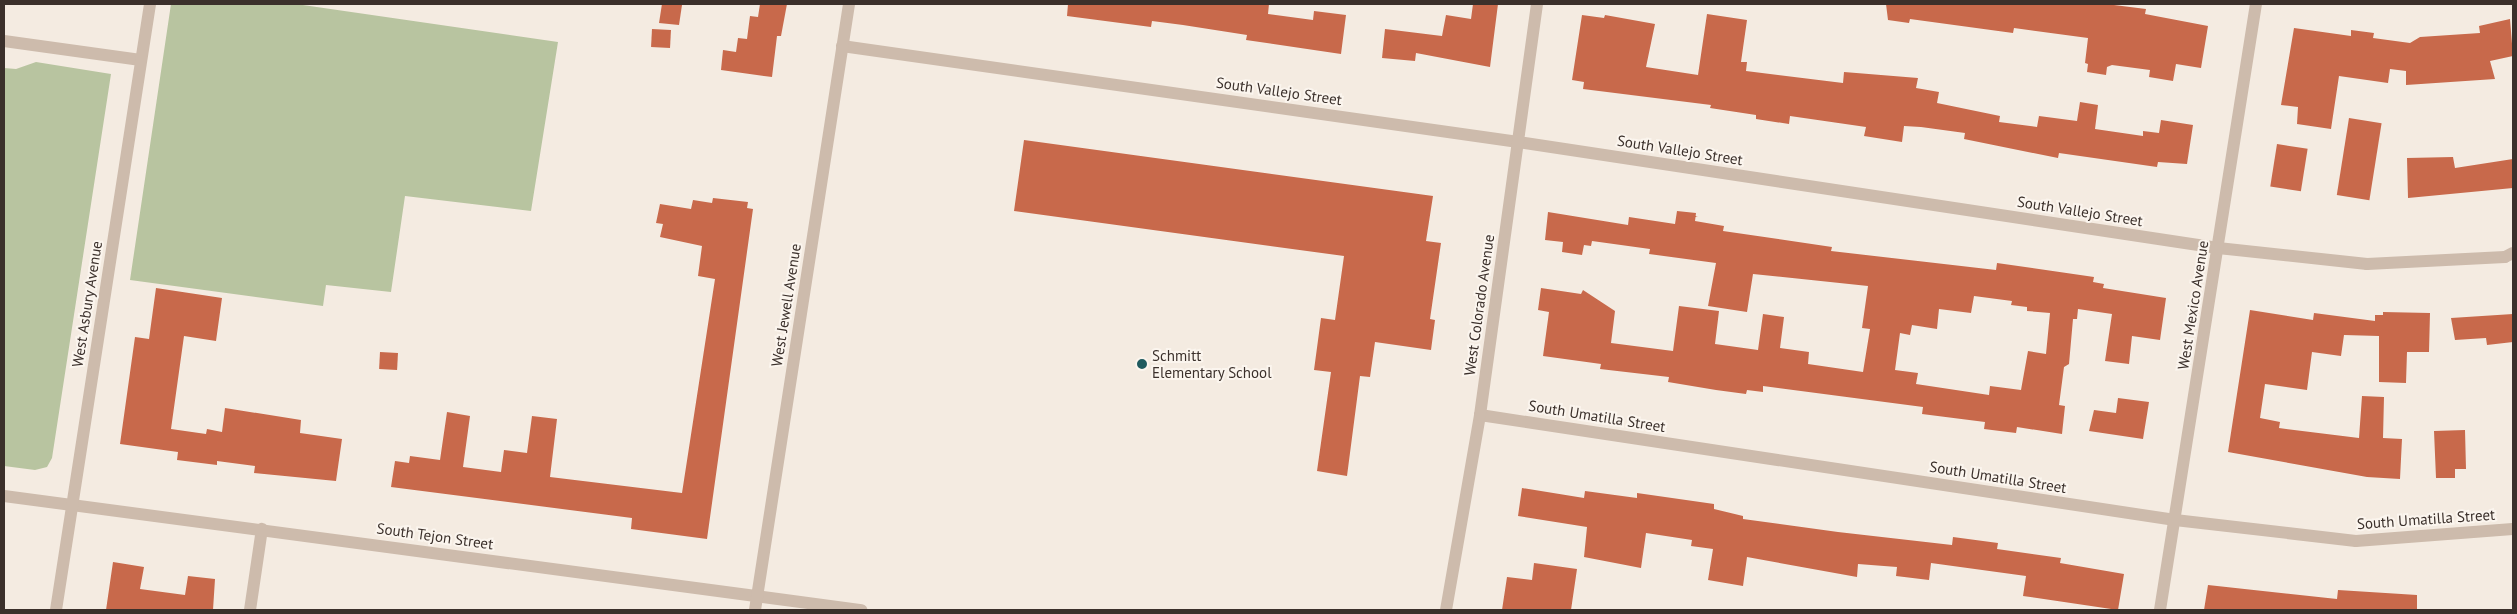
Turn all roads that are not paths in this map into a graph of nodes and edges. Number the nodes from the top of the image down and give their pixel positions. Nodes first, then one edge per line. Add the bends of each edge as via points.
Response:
1 (150, 4) edge
2 (849, 4) edge
3 (1537, 4) edge
4 (2256, 4) edge
5 (4, 41) edge
6 (842, 46) junction
7 (141, 60) junction
8 (1518, 142) junction
9 (2218, 248) junction
10 (2513, 253) edge
11 (1480, 415) junction
12 (4, 496) edge
13 (72, 504) junction
14 (2175, 520) junction
15 (262, 529) junction
16 (2513, 529) edge
17 (757, 596) junction
18 (56, 610) edge
19 (250, 610) edge
20 (755, 610) edge
21 (861, 610) edge
22 (1446, 610) edge
23 (2160, 610) edge

1 - 7 street, West Asbury Avenue
2 - 6 street, West Jewell Avenue
3 - 8 street, West Colorado Avenue
4 - 9 street, West Mexico Avenue
5 - 7 street
6 - 8 street, South Vallejo Street
6 - 17 street, West Jewell Avenue
7 - 13 street, West Asbury Avenue
8 - 9 street, South Vallejo Street
8 - 11 street, West Colorado Avenue
9 - 10 street, South Vallejo Street via 2366,264 2505,257
9 - 14 street, West Mexico Avenue
11 - 14 street, South Umatilla Street
11 - 22 street, West Colorado Avenue
12 - 13 street, South Tejon Street
13 - 15 street, South Tejon Street
13 - 18 street, West Asbury Avenue
14 - 16 street, South Umatilla Street via 2356,541
14 - 23 street, West Mexico Avenue
15 - 17 street, South Tejon Street
15 - 19 street
17 - 20 street, West Jewell Avenue
17 - 21 street, South Tejon Street

